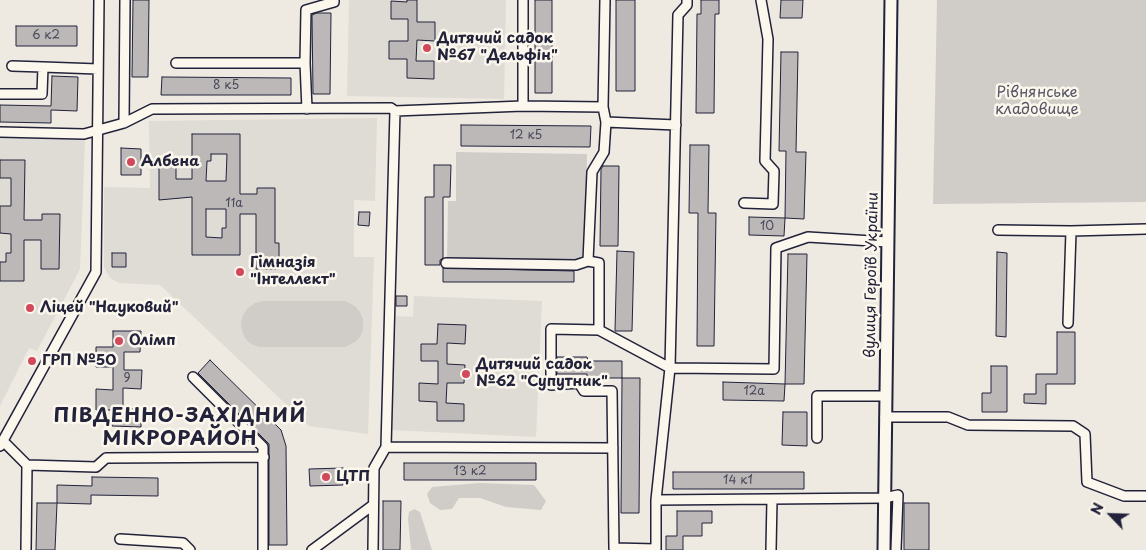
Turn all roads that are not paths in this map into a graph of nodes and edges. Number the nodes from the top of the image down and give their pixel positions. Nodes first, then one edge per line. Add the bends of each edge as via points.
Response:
1 (99, 0) edge
2 (125, 0) edge
3 (334, 0) edge
4 (523, 0) edge
5 (606, 0) edge
6 (687, 0) edge
7 (761, 0) edge
8 (891, 0) edge
9 (176, 63) dead end
10 (305, 63) junction
11 (12, 66) dead end
12 (43, 67) junction
13 (98, 69) junction
14 (0, 94) edge
15 (523, 106) junction
16 (604, 107) junction
17 (307, 109) junction
18 (395, 111) junction
19 (606, 122) junction
20 (124, 123) junction
21 (676, 125) junction
22 (0, 132) edge
23 (97, 132) junction
24 (744, 203) dead end
25 (1146, 229) edge
26 (998, 230) dead end
27 (1071, 231) junction
28 (888, 242) junction
29 (588, 261) junction
30 (446, 263) dead end
31 (1068, 323) dead end
32 (599, 330) junction
33 (670, 368) junction
34 (193, 377) dead end
35 (886, 396) junction
36 (885, 417) junction
37 (817, 438) dead end
38 (2, 444) edge
39 (386, 447) junction
40 (613, 448) junction
41 (264, 457) junction
42 (27, 465) junction
43 (1146, 496) edge
44 (884, 498) junction
45 (772, 499) junction
46 (656, 500) junction
47 (373, 505) junction
48 (120, 539) dead end
49 (614, 549) edge
50 (656, 549) edge
51 (26, 550) edge
52 (190, 550) edge
53 (263, 550) edge
54 (312, 550) edge
55 (373, 550) edge
56 (771, 550) edge
57 (884, 550) edge
58 (896, 550) edge

1 - 13 street
2 - 20 street
3 - 10 street via 306,10
4 - 15 street
5 - 16 street
6 - 21 street via 687,5 678,15
7 - 24 street via 768,39 765,161 774,171 773,204
8 - 28 main road, вулиця Героїв України
9 - 10 street
10 - 17 street
11 - 12 street
12 - 13 street
12 - 14 street via 42,94
13 - 23 street
15 - 16 street
15 - 18 street
16 - 19 street
17 - 18 street via 391,108
17 - 20 street via 152,109
18 - 39 street
19 - 21 street
19 - 29 street via 604,152 592,172
20 - 23 street
21 - 33 street
22 - 23 street
23 - 38 street via 96,272
25 - 27 street
26 - 27 street
27 - 31 street
28 - 33 street via 808,237 776,248 774,369
28 - 35 main road, вулиця Героїв України
29 - 30 street via 576,265
29 - 32 street via 599,263
32 - 33 street
32 - 40 street via 551,329 551,385 580,383 584,391 612,391
33 - 46 street
34 - 41 street via 263,446
35 - 36 main road, вулиця Героїв України
35 - 37 street via 817,396
36 - 43 street via 948,417 968,424 1073,426 1085,434 1087,482 1124,496
36 - 44 main road, вулиця Героїв України
38 - 42 street
39 - 40 street
39 - 47 street via 374,468
40 - 49 street
41 - 42 street via 106,458 96,467
41 - 53 street
42 - 51 street
44 - 45 street
44 - 57 main road, вулиця Героїв України
44 - 58 street via 898,495
45 - 46 street
45 - 56 street
46 - 50 street
47 - 54 street
47 - 55 street
48 - 52 street via 184,543
49 - 50 street

